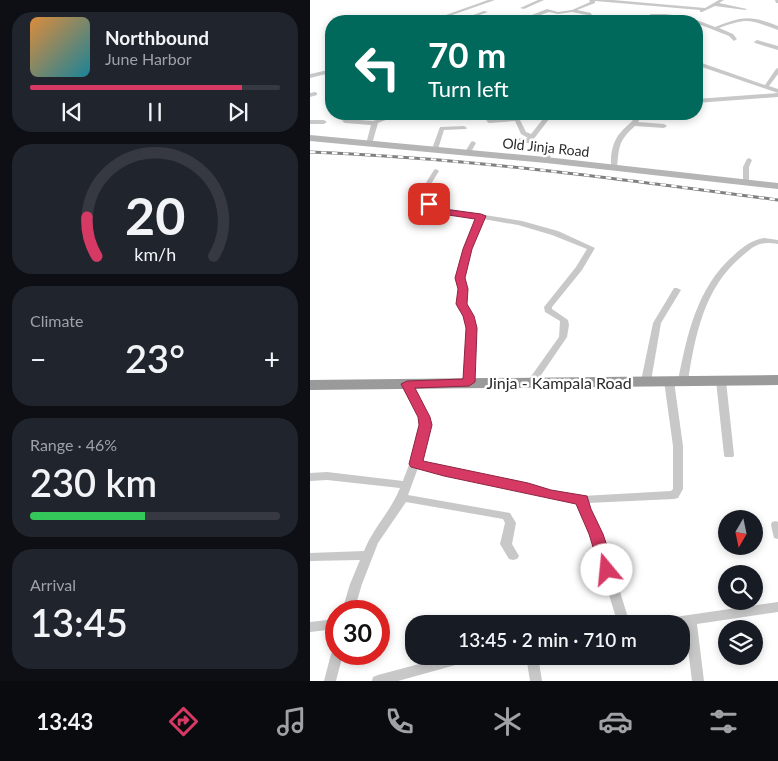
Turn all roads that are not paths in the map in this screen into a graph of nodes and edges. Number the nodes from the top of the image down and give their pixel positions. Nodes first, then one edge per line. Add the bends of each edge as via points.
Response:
1 (493, 0) edge
2 (542, 0) edge
3 (591, 0) edge
4 (596, 0) edge
5 (722, 0) edge
6 (715, 4) junction
7 (522, 8) dead end
8 (705, 9) junction
9 (745, 9) dead end
10 (572, 11) junction
11 (486, 12) dead end
12 (448, 15) edge
13 (477, 15) edge
14 (535, 15) edge
15 (589, 15) edge
16 (650, 15) dead end
17 (665, 15) edge
18 (695, 15) edge
19 (703, 24) edge
20 (716, 28) junction
21 (778, 28) edge
22 (734, 39) dead end
23 (757, 42) dead end
24 (778, 48) edge
25 (703, 65) edge
26 (778, 70) edge
27 (325, 73) edge
28 (310, 76) edge
29 (766, 87) junction
30 (778, 91) edge
31 (778, 95) edge
32 (703, 100) edge
33 (382, 120) edge
34 (518, 120) edge
35 (545, 120) edge
36 (637, 120) edge
37 (344, 121) dead end
38 (310, 122) edge
39 (324, 122) dead end
40 (374, 123) junction
41 (635, 124) junction
42 (664, 126) dead end
43 (464, 128) dead end
44 (310, 138) edge
45 (530, 139) junction
46 (507, 141) dead end
47 (473, 143) dead end
48 (369, 144) junction
49 (435, 149) junction
50 (468, 152) junction
51 (546, 160) junction
52 (749, 160) dead end
53 (614, 169) junction
54 (436, 171) dead end
55 (746, 182) junction
56 (778, 186) edge
57 (481, 216) junction
58 (778, 242) edge
59 (677, 290) dead end
60 (778, 380) edge
61 (646, 381) junction
62 (676, 381) junction
63 (721, 381) junction
64 (469, 382) junction
65 (532, 382) junction
66 (407, 384) junction
67 (310, 385) edge
68 (729, 455) dead end
69 (416, 464) junction
70 (310, 477) edge
71 (408, 485) junction
72 (402, 498) junction
73 (582, 500) junction
74 (368, 555) junction
75 (513, 556) dead end
76 (310, 557) edge
77 (351, 600) edge
78 (778, 606) edge
79 (621, 615) edge
80 (690, 620) joint
81 (325, 625) edge
82 (310, 627) edge
83 (334, 665) edge
84 (437, 665) edge
85 (533, 665) edge
86 (330, 681) edge
87 (378, 681) edge
88 (536, 681) edge
89 (698, 681) edge

1 - 12 street
2 - 7 street
3 - 10 street via 593,2
4 - 8 street
5 - 6 street
6 - 8 street
6 - 9 street
8 - 18 street
10 - 14 street via 558,13 549,10
10 - 15 street
11 - 13 street
16 - 17 street
19 - 20 street
20 - 21 street via 748,17
20 - 22 street
23 - 24 street
25 - 29 street
26 - 29 street
27 - 28 street
29 - 30 street
31 - 32 street
33 - 40 street
34 - 45 street
35 - 45 street
36 - 41 street
37 - 40 street
38 - 39 street
40 - 48 street
41 - 42 street
41 - 53 street via 623,133 617,143
43 - 49 street via 442,128
44 - 48 main road, Old Jinja Road
45 - 46 street
45 - 51 street via 551,148
47 - 50 street
48 - 49 main road, Old Jinja Road
49 - 50 main road, Old Jinja Road
50 - 51 main road, Old Jinja Road
51 - 53 main road, Old Jinja Road
52 - 55 street
53 - 55 main road, Old Jinja Road
54 - 57 street via 426,189 430,208
55 - 56 main road, Old Jinja Road
57 - 64 street via 460,278 463,289 461,304 471,328
57 - 65 street via 525,224 591,248 548,307 564,320 563,335
58 - 62 street via 757,241 736,256 714,280
59 - 61 street via 657,323
60 - 63 highway, Jinja - Kampala Road
61 - 62 highway, Jinja - Kampala Road
61 - 65 highway, Jinja - Kampala Road
62 - 63 highway, Jinja - Kampala Road
62 - 73 street via 676,493
63 - 68 street
64 - 65 highway, Jinja - Kampala Road
64 - 66 highway, Jinja - Kampala Road
66 - 67 highway, Jinja - Kampala Road
66 - 69 street via 425,425
69 - 71 street
69 - 73 street
70 - 71 street
71 - 72 street
72 - 74 street
72 - 75 street via 506,516 511,523 506,544
73 - 79 street
74 - 76 street
74 - 77 street
78 - 80 street
80 - 89 street
81 - 82 street
83 - 86 street
84 - 87 street
85 - 88 street

